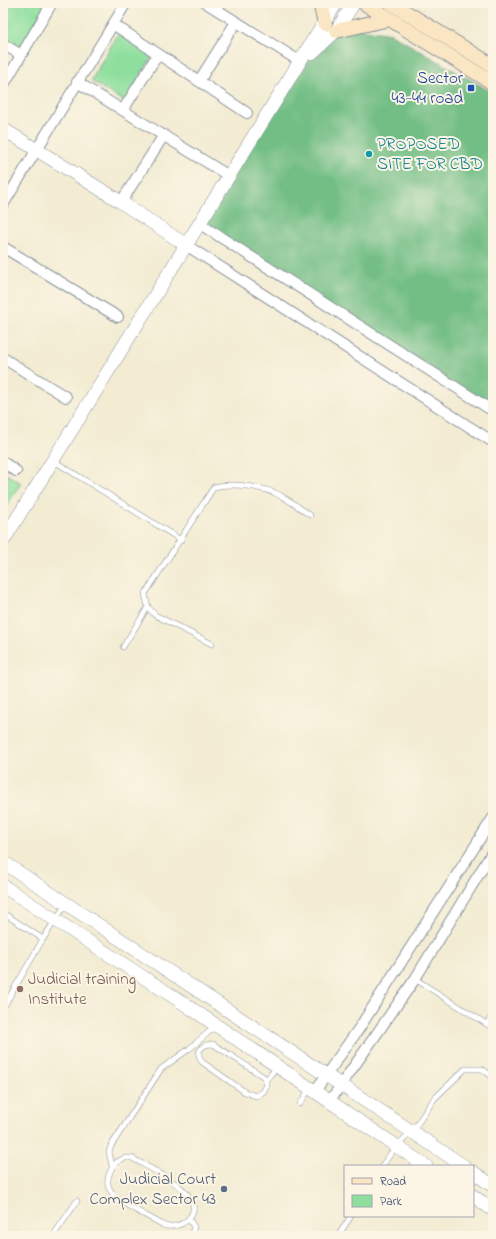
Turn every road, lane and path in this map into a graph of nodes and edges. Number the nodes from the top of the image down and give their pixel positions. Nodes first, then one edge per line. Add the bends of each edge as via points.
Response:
1 (52, 3) edge
2 (126, 3) edge
3 (206, 3) edge
4 (320, 3) edge
5 (336, 3) edge
6 (354, 3) edge
7 (364, 3) edge
8 (392, 3) edge
9 (405, 8) edge
10 (389, 19) junction
11 (236, 22) junction
12 (325, 23) junction
13 (113, 24) junction
14 (336, 31) junction
15 (3, 44) edge
16 (158, 54) junction
17 (21, 55) junction
18 (301, 62) junction
19 (493, 66) edge
20 (199, 81) junction
21 (77, 82) junction
22 (493, 83) edge
23 (3, 86) edge
24 (123, 110) junction
25 (247, 113) dead end
26 (3, 129) edge
27 (164, 135) junction
28 (36, 150) junction
29 (229, 176) junction
30 (121, 202) junction
31 (3, 204) edge
32 (200, 224) junction
33 (186, 245) junction
34 (3, 247) edge
35 (118, 317) dead end
36 (3, 358) edge
37 (66, 397) dead end
38 (493, 411) edge
39 (493, 442) edge
40 (54, 461) junction
41 (3, 462) edge
42 (16, 471) dead end
43 (310, 516) dead end
44 (181, 540) junction
45 (3, 541) edge
46 (148, 607) junction
47 (212, 644) dead end
48 (123, 647) dead end
49 (493, 818) edge
50 (493, 851) edge
51 (3, 862) edge
52 (3, 886) edge
53 (66, 903) junction
54 (3, 912) edge
55 (56, 921) junction
56 (43, 939) junction
57 (415, 979) junction
58 (4, 1004) edge
59 (493, 1014) edge
60 (487, 1024) junction
61 (217, 1026) junction
62 (493, 1028) edge
63 (278, 1066) junction
64 (327, 1075) junction
65 (493, 1077) edge
66 (266, 1080) junction
67 (341, 1084) junction
68 (313, 1090) junction
69 (329, 1102) junction
70 (300, 1104) dead end
71 (412, 1132) junction
72 (396, 1146) junction
73 (383, 1165) edge
74 (424, 1165) edge
75 (462, 1165) edge
76 (112, 1166) junction
77 (474, 1173) edge
78 (493, 1186) edge
79 (474, 1197) edge
80 (77, 1201) dead end
81 (493, 1210) edge
82 (350, 1217) edge
83 (189, 1219) junction
84 (53, 1236) edge
85 (191, 1236) edge
86 (338, 1236) edge

1 - 17 street
2 - 13 street
3 - 11 street
4 - 12 main road
5 - 12 street
6 - 14 street
7 - 10 main road
8 - 9 main road
9 - 19 main road
10 - 14 main road
10 - 22 main road
11 - 18 street
11 - 20 street
12 - 18 street
13 - 16 street
13 - 21 street
14 - 18 street
15 - 17 street
16 - 20 street
16 - 24 street
17 - 23 street
18 - 29 street
20 - 25 street
21 - 24 street
21 - 28 street
24 - 27 street
26 - 28 street
27 - 29 street
27 - 30 street
28 - 30 street
28 - 31 street
29 - 32 street
30 - 33 street
32 - 33 street
32 - 38 street
33 - 39 street
33 - 40 street
34 - 35 street
36 - 37 street
40 - 44 lane
40 - 45 street
41 - 42 street
43 - 44 lane via 280,495 242,485 223,484 214,486
44 - 46 lane via 145,594
46 - 47 lane via 155,615
46 - 48 lane
49 - 64 street
50 - 57 street
51 - 53 street
52 - 55 street
53 - 55 lane
53 - 64 street
54 - 56 lane
55 - 56 lane
55 - 61 street
56 - 58 lane
57 - 60 lane
57 - 67 street
59 - 60 lane
60 - 62 lane
61 - 63 street
61 - 76 lane via 161,1070 111,1146 109,1152
63 - 66 lane
63 - 68 street
64 - 67 street
64 - 68 street
65 - 71 lane via 482,1070 465,1069 434,1099
66 - 66 lane via 267,1085 263,1092 256,1096 252,1095 202,1062 198,1053 204,1045 213,1044
67 - 69 street
67 - 71 street
68 - 69 street
68 - 70 lane
69 - 72 street
71 - 72 lane
71 - 75 street
72 - 73 lane
72 - 74 street
76 - 83 lane via 108,1186 119,1199 165,1226 174,1226
76 - 83 lane via 117,1161 132,1158 184,1188 193,1205
77 - 78 street
79 - 81 street
80 - 84 lane
82 - 86 lane
83 - 85 lane via 194,1227

